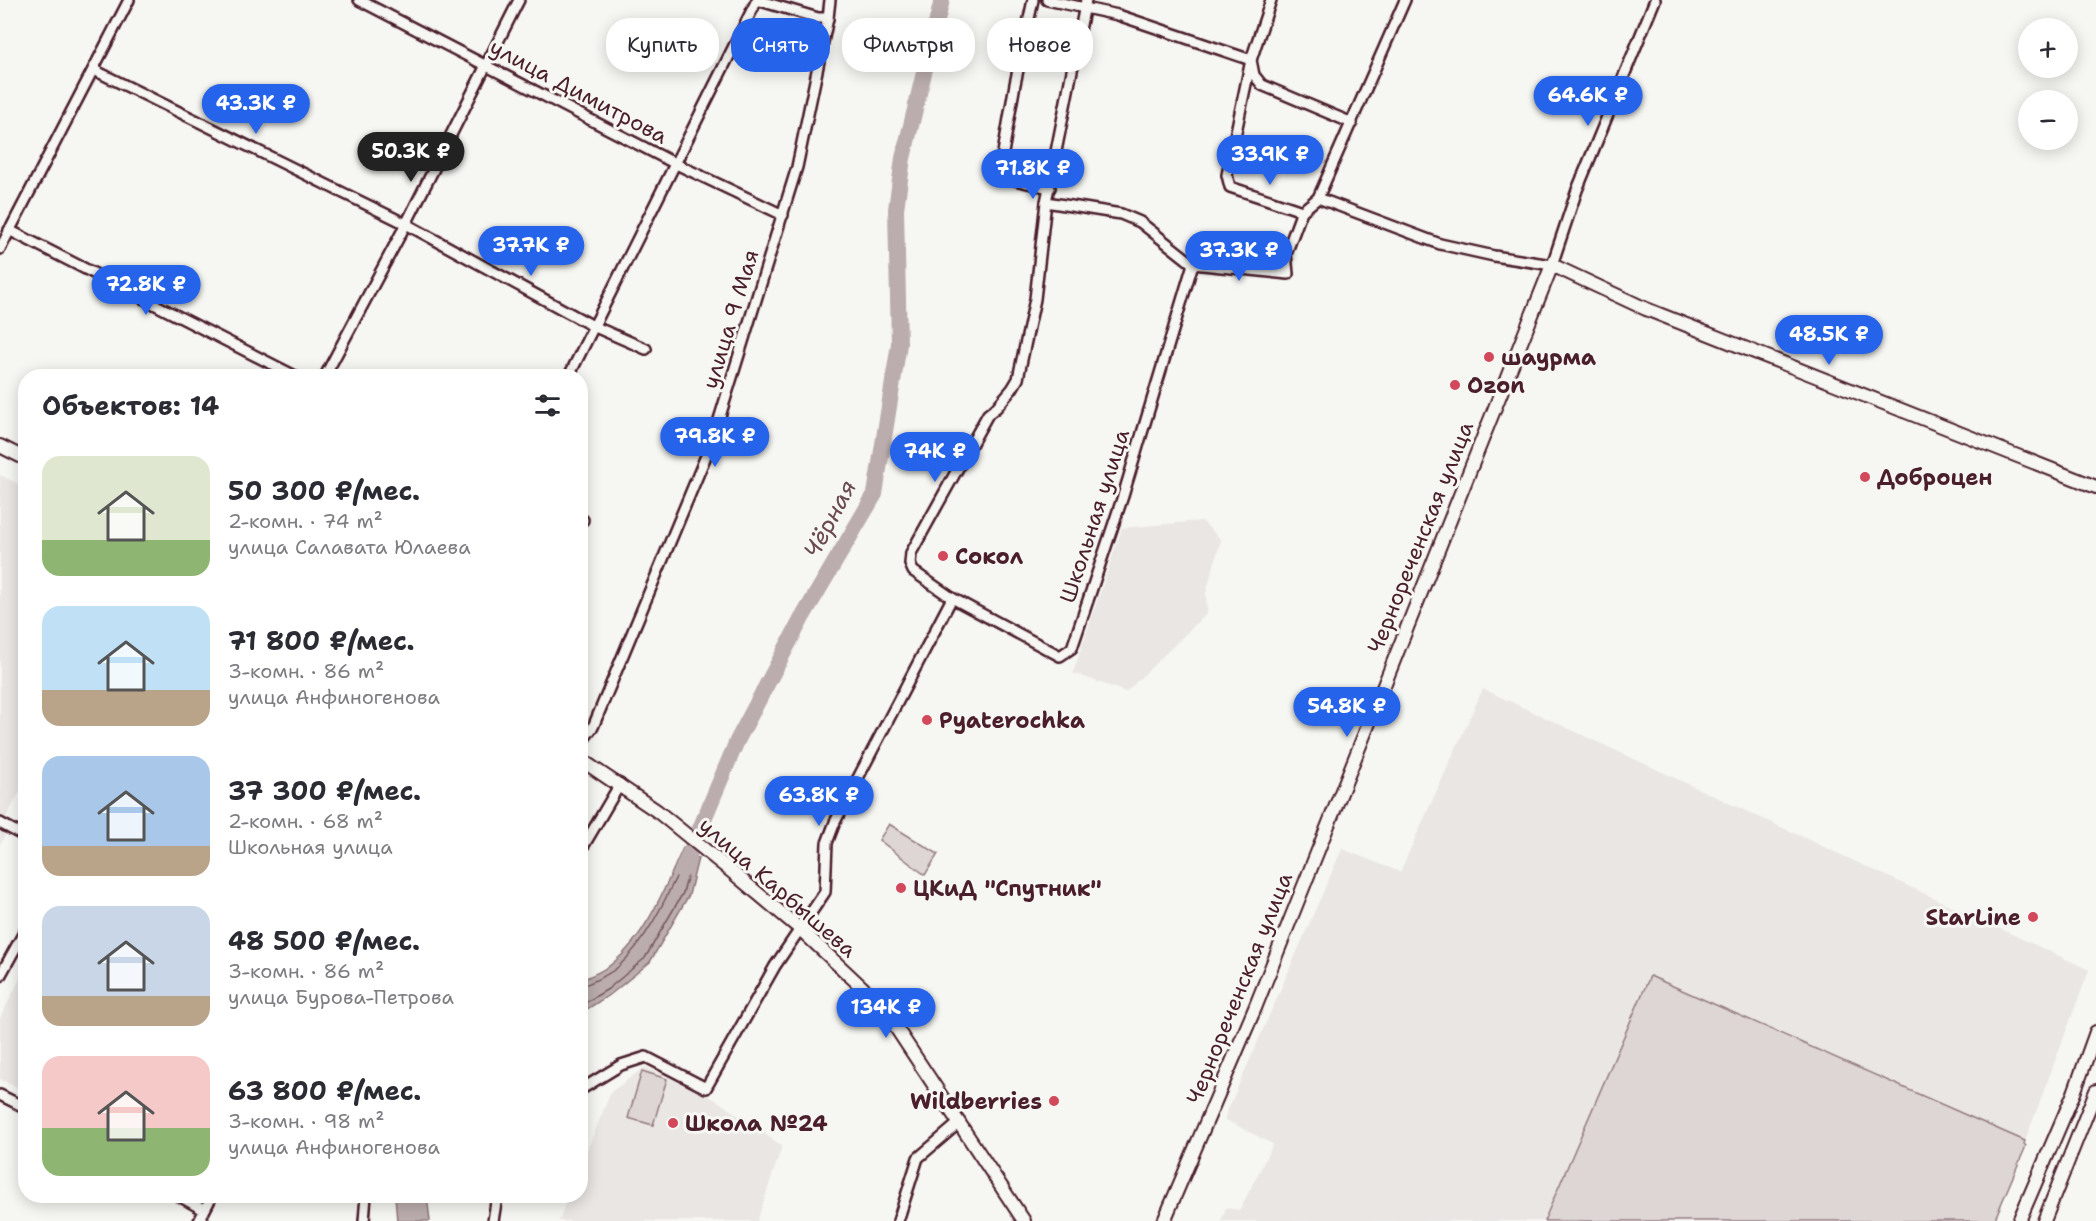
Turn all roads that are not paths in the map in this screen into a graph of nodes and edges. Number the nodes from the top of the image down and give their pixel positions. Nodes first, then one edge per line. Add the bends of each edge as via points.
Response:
1 (129, 0) edge
2 (359, 0) edge
3 (519, 0) edge
4 (757, 0) edge
5 (830, 0) edge
6 (1033, 0) edge
7 (1047, 0) edge
8 (1270, 0) edge
9 (1405, 0) edge
10 (1655, 0) edge
11 (1085, 4) edge
12 (818, 18) edge
13 (828, 18) edge
14 (1251, 60) junction
15 (487, 65) junction
16 (94, 70) junction
17 (817, 72) edge
18 (1262, 85) junction
19 (1244, 103) junction
20 (1352, 123) junction
21 (676, 164) junction
22 (1050, 188) junction
23 (1318, 198) junction
24 (1046, 202) junction
25 (1302, 211) junction
26 (783, 215) junction
27 (405, 224) junction
28 (9, 230) junction
29 (0, 249) edge
30 (1193, 264) junction
31 (1552, 265) junction
32 (593, 326) junction
33 (646, 349) dead end
34 (281, 369) edge
35 (329, 369) edge
36 (572, 369) edge
37 (996, 408) junction
38 (996, 418) dead end
39 (0, 446) edge
40 (18, 455) edge
41 (2096, 487) edge
42 (952, 598) junction
43 (588, 734) edge
44 (588, 764) edge
45 (620, 784) junction
46 (0, 823) edge
47 (18, 833) edge
48 (588, 838) edge
49 (799, 928) junction
50 (18, 943) edge
51 (0, 975) edge
52 (2096, 1032) edge
53 (588, 1085) edge
54 (2096, 1091) edge
55 (0, 1095) edge
56 (18, 1104) edge
57 (960, 1122) junction
58 (192, 1203) edge
59 (208, 1203) edge
60 (365, 1203) edge
61 (496, 1203) edge
62 (204, 1210) junction
63 (198, 1221) edge
64 (364, 1221) edge
65 (493, 1221) edge
66 (898, 1221) edge
67 (1024, 1221) edge
68 (1164, 1221) edge
69 (2019, 1221) edge
70 (2044, 1221) edge

1 - 16 street
2 - 15 street, улица Димитрова
3 - 15 street
4 - 12 street
4 - 21 street
5 - 13 street, улица 9 Мая
6 - 22 street via 1000,170 1010,179
7 - 11 street
8 - 14 street
9 - 20 street
10 - 31 street, Чернореченская улица via 1576,190
11 - 14 street
11 - 22 street
14 - 18 street via 1254,75
14 - 19 street
15 - 21 street, улица Димитрова
15 - 27 street
16 - 27 street
16 - 28 street
17 - 26 street, улица 9 Мая
18 - 19 street
18 - 20 street
19 - 25 street via 1227,175 1230,187
20 - 23 street
21 - 26 street, улица Димитрова
21 - 32 street
22 - 24 street
23 - 25 street
23 - 31 street via 1440,244
24 - 30 street via 1120,214 1140,222
24 - 37 street via 1035,299 1018,380
25 - 30 street via 1286,254 1288,274
26 - 43 street, улица 9 Мая via 713,439
27 - 32 street
27 - 35 street
28 - 29 street
28 - 34 street
30 - 42 street, Школьная улица via 1072,648 1060,656
31 - 41 main road via 1646,309
31 - 68 main road, Чернореченская улица via 1255,1008
32 - 33 street
32 - 36 street
37 - 38 street
37 - 42 street via 988,414 910,557 913,571
39 - 40 main road
42 - 49 street via 835,822 827,843 825,892
44 - 45 main road, улица Карбышева
45 - 48 street
45 - 49 main road, улица Карбышева
46 - 47 street
49 - 53 street via 706,1088 646,1057 621,1065
49 - 57 main road, улица Карбышева via 881,1005
50 - 51 street
52 - 69 main road
54 - 70 main road
55 - 56 street
57 - 66 street via 918,1158
57 - 67 main road, улица Карбышева
58 - 62 street
59 - 62 street
60 - 64 street
61 - 65 street
62 - 63 street

